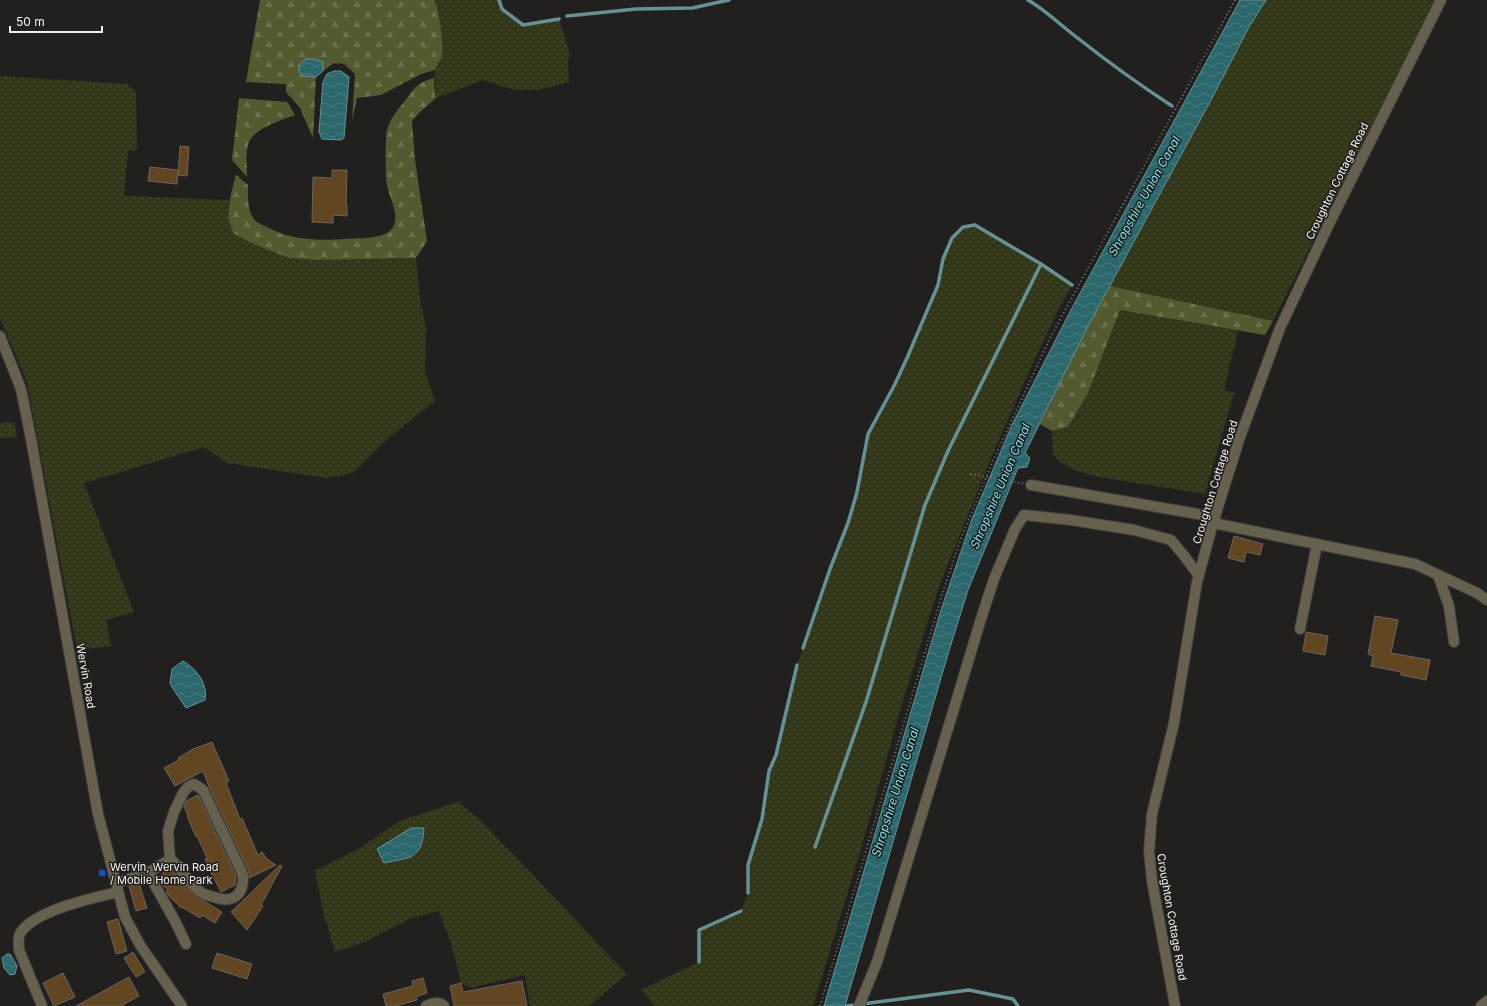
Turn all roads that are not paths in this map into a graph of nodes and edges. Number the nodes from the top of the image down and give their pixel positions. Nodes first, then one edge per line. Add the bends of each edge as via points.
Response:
1 (1441, 0) edge
2 (0, 336) edge
3 (1031, 485) road end
4 (1214, 520) junction
5 (1317, 544) junction
6 (1438, 574) junction
7 (1199, 576) junction
8 (1487, 600) edge
9 (1300, 629) dead end
10 (1454, 642) dead end
11 (170, 859) junction
12 (148, 873) junction
13 (117, 888) junction
14 (186, 944) dead end
15 (1487, 1001) edge
16 (42, 1006) edge
17 (182, 1006) edge
18 (426, 1006) edge
19 (444, 1006) edge
20 (859, 1006) edge
21 (1175, 1006) edge
22 (1481, 1006) edge

1 - 4 street, Croughton Cottage Road via 1280,328 1239,440
2 - 13 street, Wervin Road via 21,389 98,814
3 - 4 street
4 - 5 street
4 - 7 street, Croughton Cottage Road
5 - 6 street via 1415,564
5 - 9 street
6 - 8 street
6 - 10 street via 1449,606
7 - 20 street via 1171,540 1134,530 1024,516 1015,529 994,579 877,962
7 - 21 street, Croughton Cottage Road via 1174,723 1152,814 1149,852
11 - 11 street via 168,832 174,812 183,793 194,784 203,790 243,875 244,885 239,894 232,899 220,899 202,893 190,882 179,865
11 - 12 street
12 - 13 street
12 - 14 street
13 - 16 street via 44,915 20,932 20,950
13 - 17 street, Wervin Road via 125,917 140,945
15 - 22 street
18 - 19 street via 436,1003

